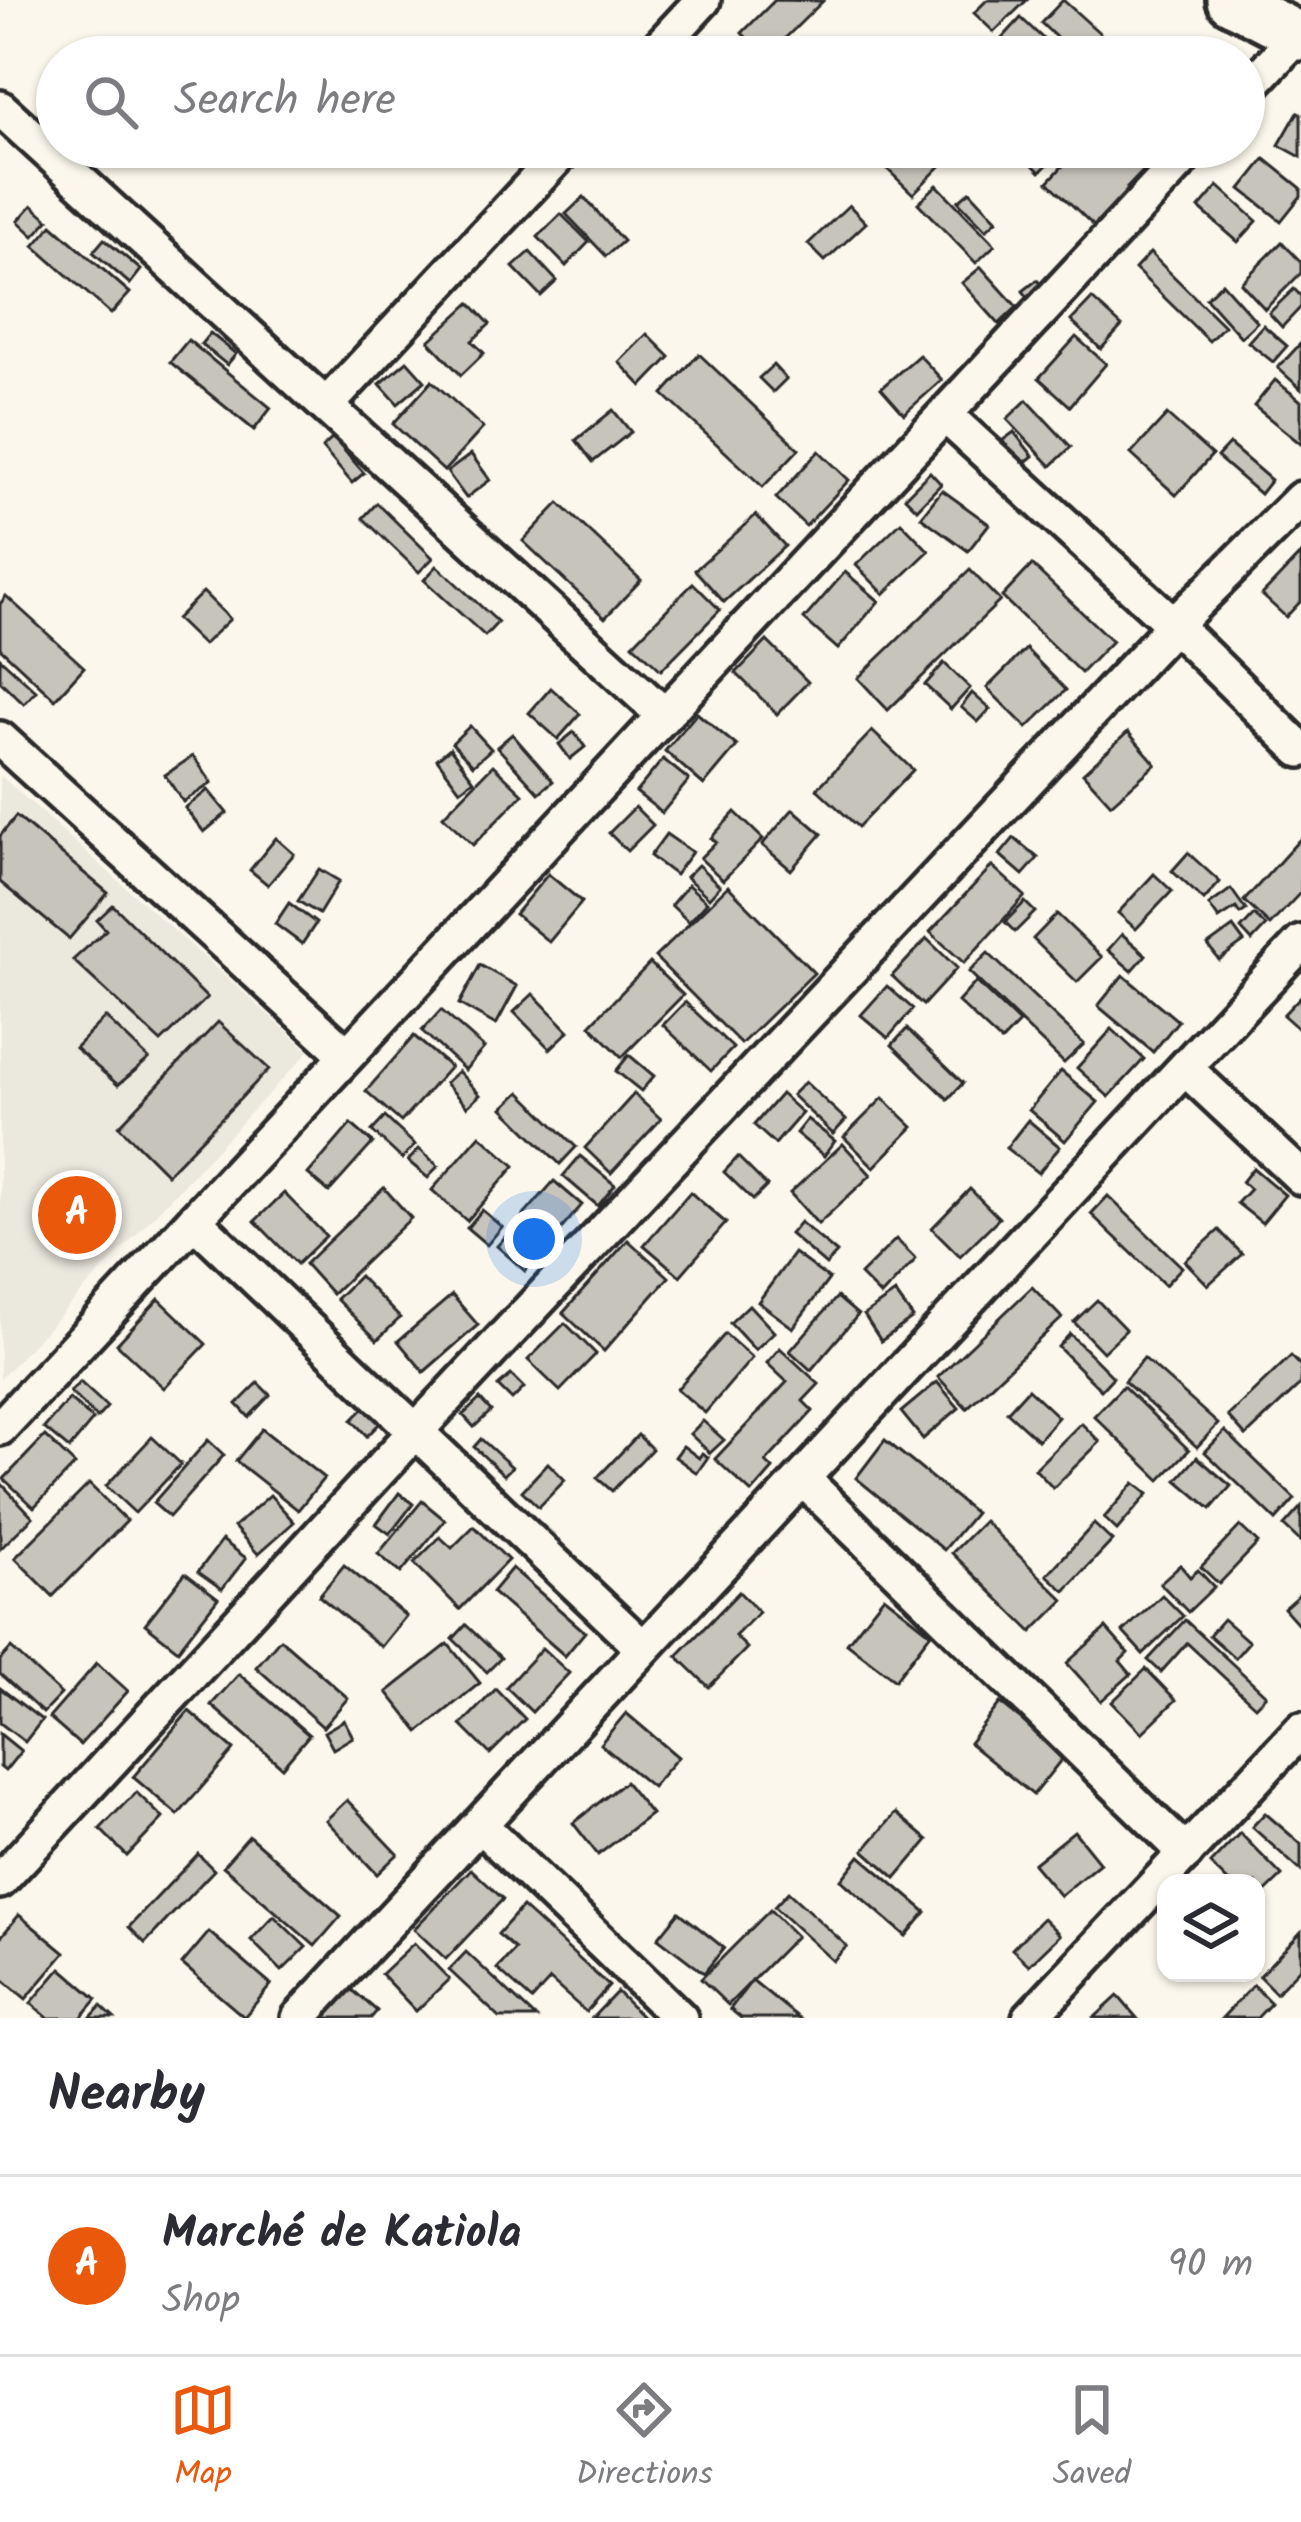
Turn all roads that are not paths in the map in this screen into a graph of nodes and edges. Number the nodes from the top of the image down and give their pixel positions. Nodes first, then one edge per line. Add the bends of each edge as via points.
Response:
1 (704, 0) edge
2 (1230, 0) edge
3 (670, 36) edge
4 (1299, 36) edge
5 (1265, 71) edge
6 (0, 108) edge
7 (36, 141) edge
8 (66, 168) edge
9 (547, 168) edge
10 (1174, 168) edge
11 (326, 406) junction
12 (945, 415) junction
13 (1301, 499) edge
14 (1174, 625) junction
15 (664, 715) junction
16 (0, 739) edge
17 (1301, 750) edge
18 (1301, 943) edge
19 (347, 1055) junction
20 (1187, 1070) junction
21 (1301, 1177) edge
22 (194, 1220) junction
23 (0, 1428) edge
24 (414, 1433) junction
25 (803, 1479) junction
26 (643, 1648) junction
27 (1301, 1730) edge
28 (480, 1825) junction
29 (1186, 1853) junction
30 (0, 1881) edge
31 (299, 2018) edge
32 (680, 2018) edge
33 (1032, 2018) edge

1 - 3 street
2 - 4 street
4 - 5 street
6 - 7 street
8 - 11 street
9 - 11 street
10 - 12 street
11 - 15 street
12 - 14 street
12 - 15 street
13 - 14 street
14 - 17 street
14 - 24 street
15 - 19 street
16 - 19 street
18 - 20 street
19 - 22 street
20 - 21 street
20 - 25 street
22 - 23 street
22 - 24 street
24 - 26 street
24 - 30 street
25 - 26 street
25 - 29 street
26 - 28 street
27 - 29 street
28 - 31 street
28 - 32 street
29 - 33 street

